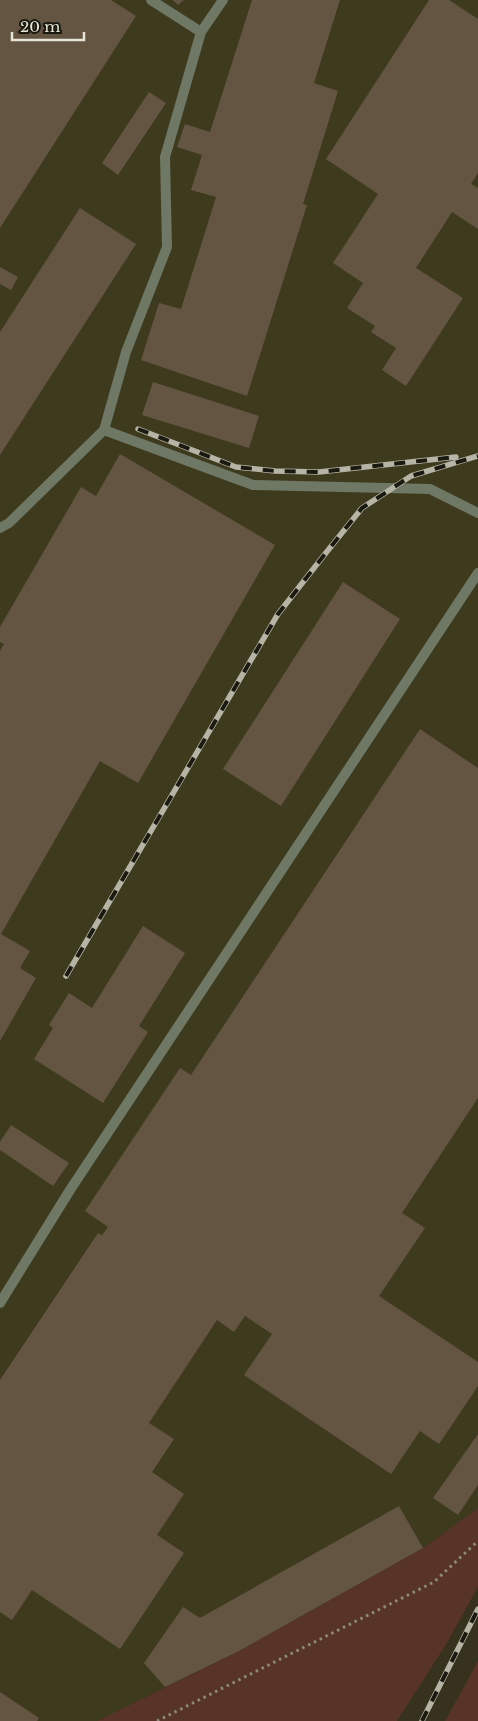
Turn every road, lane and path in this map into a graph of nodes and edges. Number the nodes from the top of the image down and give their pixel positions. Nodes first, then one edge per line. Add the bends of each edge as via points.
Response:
1 (152, 0) edge
2 (224, 0) edge
3 (201, 32) junction
4 (104, 430) junction
5 (478, 513) edge
6 (0, 528) edge
7 (478, 573) edge
8 (0, 1303) edge
9 (478, 1541) edge
10 (157, 1721) edge

1 - 3 lane
2 - 3 lane
3 - 4 lane via 165,157 167,247 126,352
4 - 5 lane via 253,485 430,490
4 - 6 lane via 9,523
7 - 8 lane via 70,1190
9 - 10 path via 434,1582

